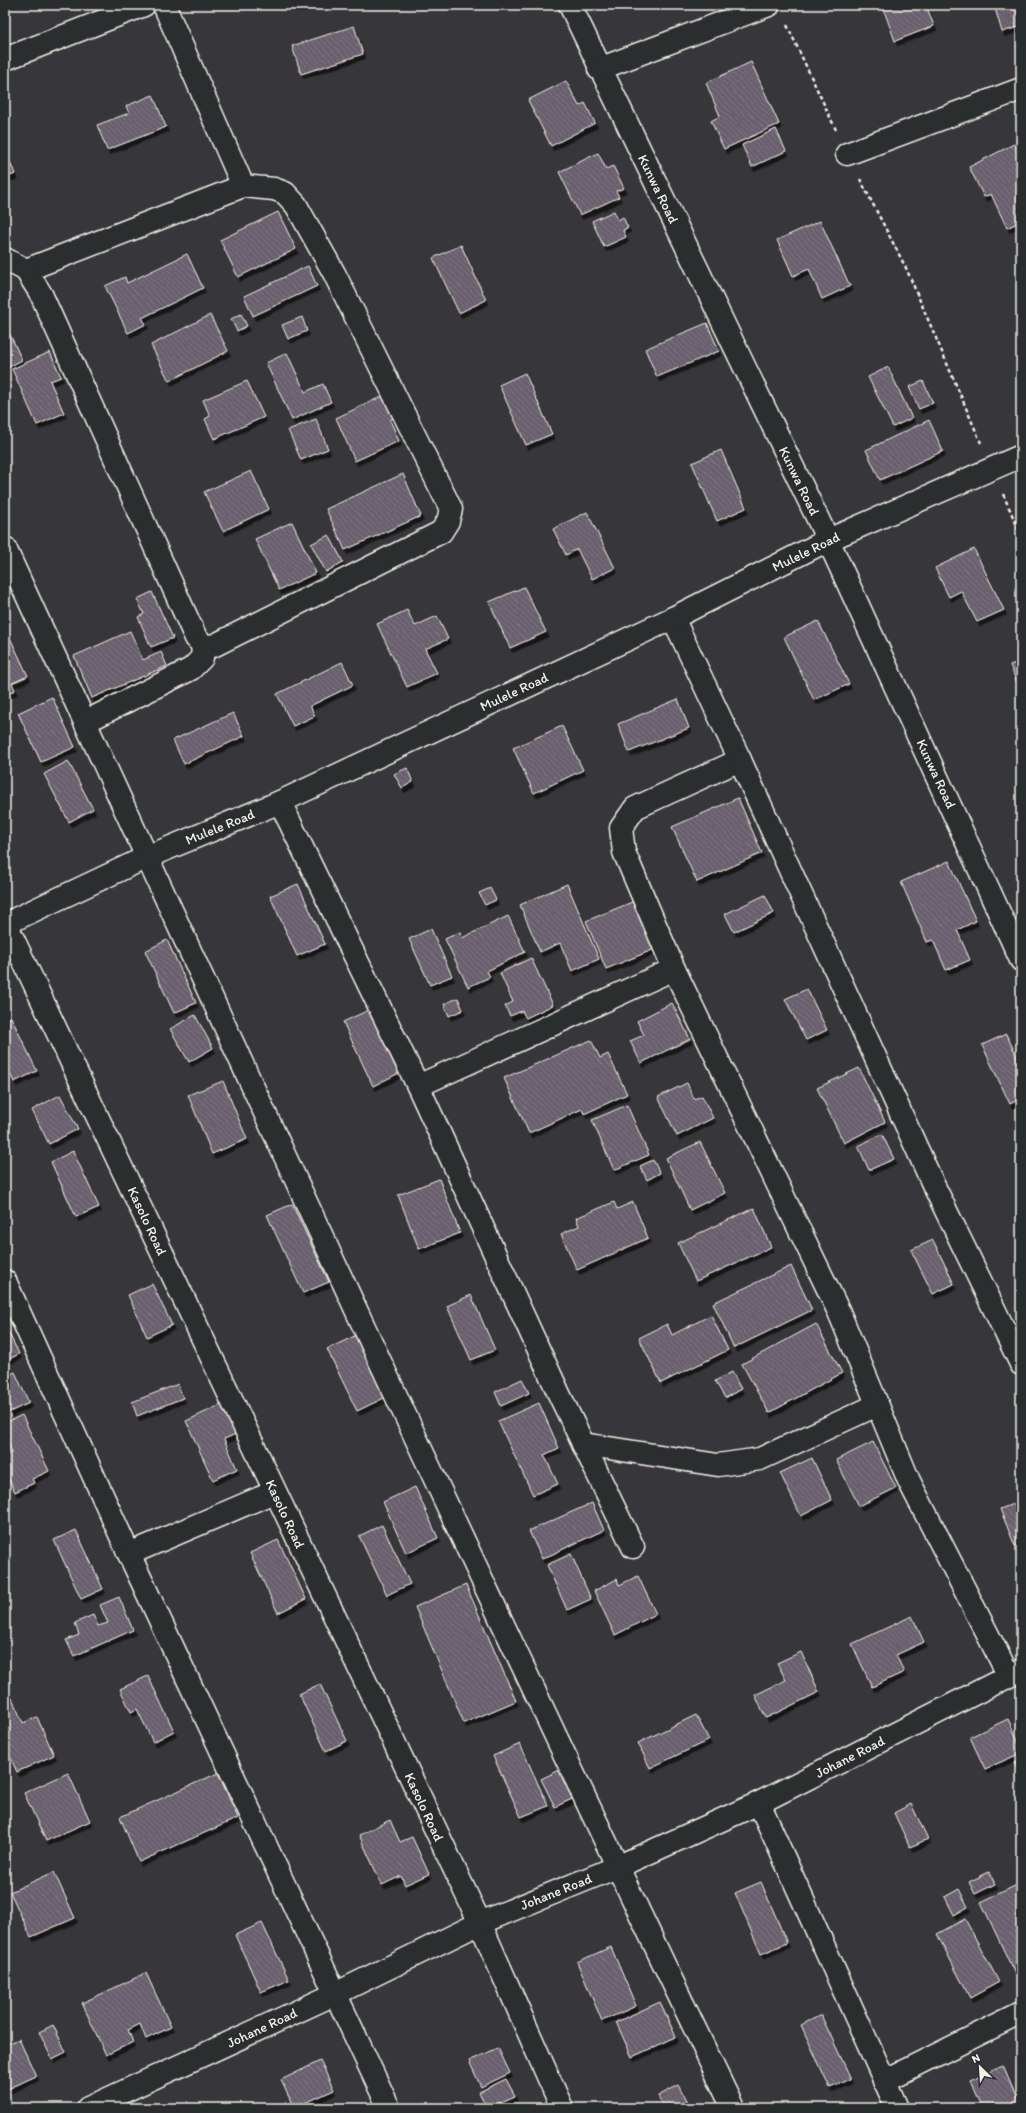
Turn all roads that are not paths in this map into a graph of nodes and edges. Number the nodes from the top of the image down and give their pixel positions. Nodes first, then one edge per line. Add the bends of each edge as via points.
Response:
1 (144, 5) edge
2 (164, 5) edge
3 (570, 5) edge
4 (777, 12) edge
5 (5, 59) edge
6 (600, 69) junction
7 (1021, 89) edge
8 (847, 154) road end
9 (243, 186) junction
10 (5, 259) edge
11 (26, 270) junction
12 (1021, 456) edge
13 (828, 540) junction
14 (5, 548) edge
15 (673, 618) junction
16 (203, 645) junction
17 (85, 722) junction
18 (740, 760) junction
19 (280, 802) junction
20 (147, 857) junction
21 (5, 923) edge
22 (1014, 930) edge
23 (1021, 960) edge
24 (674, 969) junction
25 (418, 1086) junction
26 (5, 1281) edge
27 (1021, 1364) edge
28 (877, 1405) junction
29 (583, 1444) junction
30 (274, 1492) junction
31 (633, 1547) dead end
32 (129, 1554) junction
33 (1015, 1673) edge
34 (759, 1803) junction
35 (617, 1867) junction
36 (480, 1924) junction
37 (335, 1994) junction
38 (1021, 2013) edge
39 (884, 2081) junction
40 (88, 2108) edge
41 (389, 2108) edge
42 (562, 2108) edge
43 (733, 2108) edge
44 (897, 2108) edge

1 - 5 street
2 - 9 street
3 - 6 street, Kunwa Road
4 - 6 street
6 - 13 street, Kunwa Road
7 - 8 street
9 - 11 street
9 - 16 street via 274,189 285,193 296,205 334,273 450,508 448,521 441,532 213,646
10 - 11 street
11 - 16 street via 41,294 196,638
12 - 13 street, Mulele Road
13 - 15 street, Mulele Road
13 - 22 street, Kunwa Road
14 - 17 street
15 - 18 street
15 - 19 street, Mulele Road
16 - 17 street via 202,658 191,669
17 - 20 street
18 - 24 street via 635,808 621,828 624,852
18 - 27 street via 933,1184
19 - 20 street, Mulele Road
19 - 25 street
20 - 21 street, Mulele Road
20 - 35 street
21 - 30 street, Kasolo Road
22 - 23 street, Kunwa Road
24 - 25 street
24 - 28 street via 840,1312
25 - 29 street
26 - 32 street
28 - 29 street via 760,1459 718,1465
28 - 33 street via 909,1481
29 - 31 street
30 - 32 street
30 - 36 street, Kasolo Road
32 - 37 street
33 - 34 street, Johane Road
34 - 35 street, Johane Road
34 - 39 street
35 - 36 street, Johane Road
35 - 43 street
36 - 37 street, Johane Road
36 - 42 street, Kasolo Road
37 - 40 street, Johane Road
37 - 41 street
38 - 39 street
39 - 44 street

